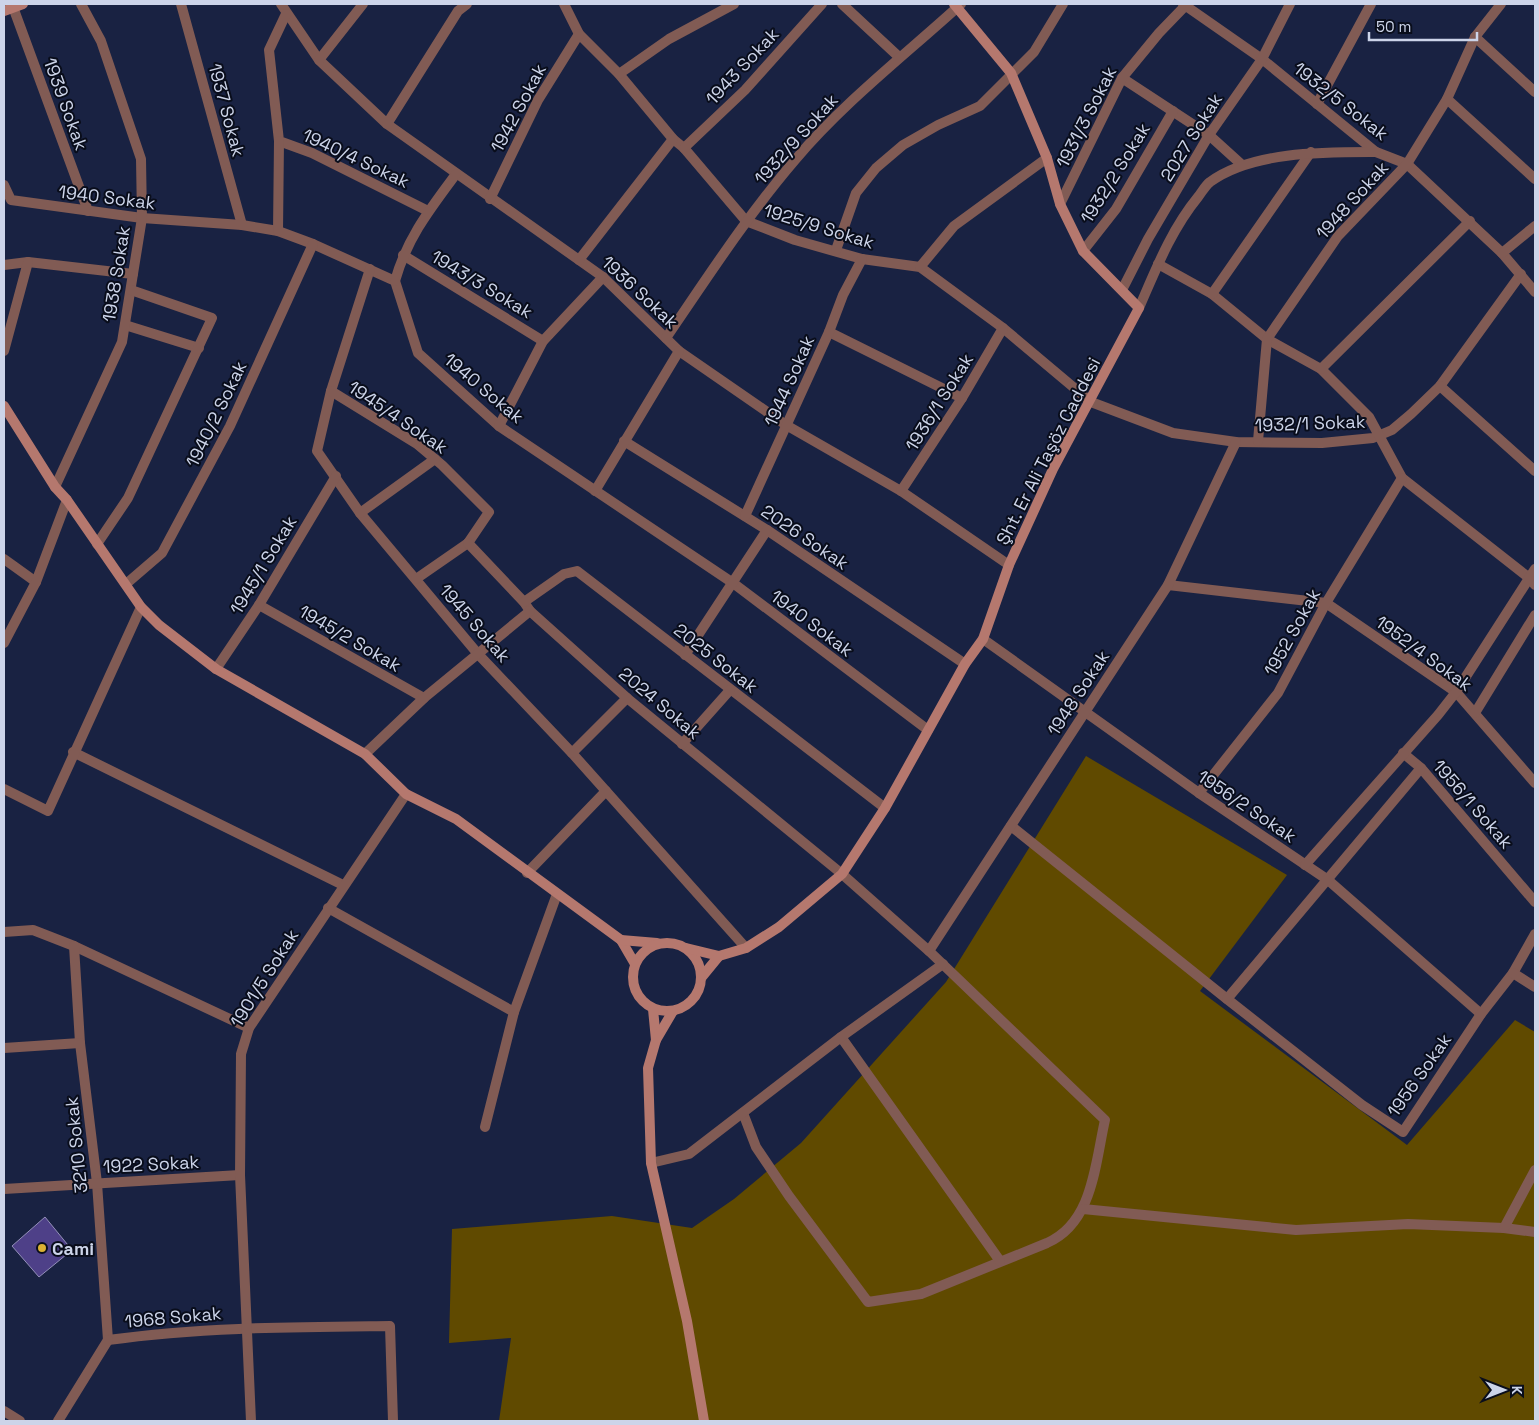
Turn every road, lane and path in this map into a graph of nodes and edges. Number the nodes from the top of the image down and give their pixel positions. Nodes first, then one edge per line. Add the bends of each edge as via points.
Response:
1 (81, 4) edge
2 (181, 4) edge
3 (280, 4) edge
4 (364, 4) edge
5 (467, 4) edge
6 (734, 4) edge
7 (822, 4) edge
8 (842, 4) edge
9 (1063, 4) edge
10 (1290, 4) edge
11 (1371, 4) edge
12 (1501, 4) edge
13 (957, 5) edge
14 (1185, 5) edge
15 (569, 6) edge
16 (13, 7) edge
17 (286, 14) junction
18 (578, 34) junction
19 (1476, 36) junction
20 (900, 57) junction
21 (1262, 59) junction
22 (319, 60) junction
23 (1011, 73) junction
24 (619, 74) junction
25 (1122, 78) junction
26 (1535, 92) edge
27 (1447, 99) junction
28 (1317, 104) junction
29 (1173, 111) junction
30 (387, 124) junction
31 (1209, 134) junction
32 (673, 140) junction
33 (279, 141) junction
34 (684, 148) junction
35 (1311, 152) junction
36 (1376, 152) junction
37 (1047, 158) junction
38 (1241, 164) junction
39 (1407, 164) junction
40 (456, 174) junction
41 (1535, 179) edge
42 (4, 185) edge
43 (490, 199) junction
44 (7, 204) edge
45 (1060, 204) junction
46 (88, 211) junction
47 (428, 211) junction
48 (142, 218) junction
49 (746, 221) junction
50 (1470, 221) junction
51 (242, 225) junction
52 (1535, 226) edge
53 (278, 231) junction
54 (313, 244) junction
55 (836, 250) junction
56 (1083, 251) junction
57 (1502, 253) junction
58 (403, 255) junction
59 (862, 259) junction
60 (580, 260) junction
61 (28, 262) junction
62 (1158, 264) junction
63 (4, 265) edge
64 (920, 267) junction
65 (370, 269) junction
66 (133, 274) junction
67 (1521, 274) junction
68 (603, 277) junction
69 (395, 281) junction
70 (131, 290) junction
71 (1122, 290) junction
72 (1535, 292) edge
73 (1212, 294) junction
74 (1140, 308) junction
75 (125, 325) junction
76 (1003, 328) junction
77 (829, 332) junction
78 (666, 338) junction
79 (1267, 339) junction
80 (543, 341) junction
81 (199, 348) junction
82 (4, 351) edge
83 (679, 351) junction
84 (1321, 369) junction
85 (1440, 386) junction
86 (331, 391) junction
87 (962, 398) junction
88 (1091, 402) junction
89 (4, 406) edge
90 (499, 426) junction
91 (786, 426) junction
92 (1378, 436) junction
93 (624, 441) junction
94 (1258, 441) junction
95 (1236, 442) junction
96 (434, 459) junction
97 (1535, 471) edge
98 (336, 476) junction
99 (1402, 478) junction
100 (55, 486) junction
101 (901, 491) junction
102 (596, 492) junction
103 (68, 500) junction
104 (360, 514) junction
105 (745, 516) junction
106 (767, 530) junction
107 (468, 543) junction
108 (97, 544) junction
109 (4, 559) edge
110 (1009, 565) junction
111 (1535, 569) edge
112 (1528, 577) junction
113 (416, 579) junction
114 (36, 582) junction
115 (732, 583) junction
116 (126, 584) junction
117 (1168, 585) junction
118 (1535, 585) edge
119 (524, 602) junction
120 (1326, 603) junction
121 (260, 605) junction
122 (140, 606) junction
123 (530, 611) junction
124 (1535, 615) edge
125 (983, 639) junction
126 (4, 643) edge
127 (478, 654) junction
128 (685, 655) junction
129 (965, 664) junction
130 (216, 670) junction
131 (730, 690) junction
132 (1456, 692) junction
133 (424, 698) junction
134 (627, 698) junction
135 (1084, 713) junction
136 (1475, 713) junction
137 (928, 730) junction
138 (682, 744) junction
139 (73, 752) junction
140 (572, 753) junction
141 (1403, 753) junction
142 (365, 754) junction
143 (1421, 768) junction
144 (1535, 783) edge
145 (4, 790) edge
146 (606, 791) junction
147 (1199, 793) junction
148 (406, 794) junction
149 (885, 808) junction
150 (1011, 826) junction
151 (1305, 864) junction
152 (527, 873) junction
153 (842, 874) junction
154 (1328, 880) junction
155 (343, 885) junction
156 (557, 894) junction
157 (1535, 902) edge
158 (328, 908) junction
159 (4, 932) edge
160 (1535, 934) edge
161 (621, 940) junction
162 (658, 943) junction
163 (74, 946) junction
164 (686, 948) junction
165 (746, 948) junction
166 (929, 951) junction
167 (719, 956) junction
168 (635, 964) junction
169 (943, 964) junction
170 (1513, 973) junction
171 (702, 978) junction
172 (1535, 987) edge
173 (1227, 999) junction
174 (653, 1009) junction
175 (673, 1011) junction
176 (514, 1012) junction
177 (1481, 1014) junction
178 (249, 1028) junction
179 (841, 1037) junction
180 (656, 1040) junction
181 (80, 1043) junction
182 (4, 1048) edge
183 (743, 1113) junction
184 (485, 1126) dead end
185 (651, 1164) junction
186 (1535, 1170) edge
187 (240, 1175) junction
188 (97, 1183) junction
189 (4, 1189) edge
190 (1083, 1209) junction
191 (1504, 1228) junction
192 (1535, 1232) edge
193 (1000, 1261) junction
194 (246, 1328) junction
195 (108, 1340) junction
196 (4, 1411) edge
197 (20, 1421) edge
198 (58, 1421) edge
199 (251, 1421) edge
200 (393, 1421) edge
201 (704, 1421) edge

1 - 48 street, 1938 Sokak via 101,41 140,159
2 - 51 street, 1937 Sokak
3 - 17 street, 1936 Sokak
4 - 22 street
5 - 30 street via 458,12
6 - 24 street via 669,39
7 - 34 street, 1943 Sokak via 745,90
8 - 20 street
9 - 23 street via 1034,52
10 - 21 street, 2027 Sokak
11 - 28 street
12 - 19 street, 1948 Sokak
13 - 20 street, 1932/9 Sokak
13 - 23 street
14 - 21 street, 1932/5 Sokak
14 - 25 street, 1931/3 Sokak
15 - 18 street, 1925/9 Sokak
16 - 46 street, 1939 Sokak
17 - 22 street, 1936 Sokak
17 - 33 street, 1940/4 Sokak via 269,50
18 - 24 street, 1925/9 Sokak
18 - 43 street, 1942 Sokak via 538,100
19 - 26 street
19 - 27 street, 1948 Sokak
20 - 49 street, 1932/9 Sokak via 842,110 796,159
21 - 28 street, 1932/5 Sokak
21 - 31 street, 2027 Sokak
22 - 30 street, 1936 Sokak
23 - 37 street
23 - 55 street via 980,106 903,145 876,168 856,194
24 - 32 street, 1925/9 Sokak
25 - 29 street
25 - 45 street, 1931/3 Sokak
27 - 39 street, 1948 Sokak
27 - 41 street
28 - 36 street, 1932/5 Sokak
29 - 31 street
29 - 56 street, 1932/2 Sokak via 1116,209
30 - 40 street, 1936 Sokak
31 - 38 street
31 - 71 street, 2027 Sokak
32 - 34 street, 1925/9 Sokak
32 - 60 street
33 - 47 street, 1940/4 Sokak via 312,153
33 - 53 street
34 - 49 street, 1925/9 Sokak
35 - 36 street
35 - 38 street
35 - 73 street
36 - 39 street, 1932/5 Sokak
37 - 45 street
37 - 64 street via 954,226
38 - 62 street via 1209,183 1181,217
39 - 50 street, 1932/5 Sokak
39 - 79 street, 1948 Sokak via 1338,236
40 - 43 street, 1936 Sokak
40 - 47 street
42 - 44 street, 1940 Sokak
43 - 60 street, 1936 Sokak
44 - 46 street, 1940 Sokak
45 - 56 street
46 - 48 street, 1940 Sokak
47 - 58 street
48 - 51 street, 1940 Sokak
48 - 66 street, 1938 Sokak
49 - 55 street, 1925/9 Sokak via 795,240
49 - 78 street, 1932/9 Sokak
50 - 57 street, 1932/5 Sokak
50 - 84 street
51 - 53 street, 1940 Sokak
52 - 57 street
53 - 54 street, 1940 Sokak
54 - 65 street, 1940 Sokak
54 - 116 street, 1940/2 Sokak via 230,426 162,554
55 - 59 street, 1925/9 Sokak
56 - 71 street
57 - 67 street, 1932/5 Sokak
58 - 69 street
58 - 80 street, 1943/3 Sokak
59 - 64 street, 1925/9 Sokak
59 - 77 street, 1944 Sokak via 843,294
60 - 68 street, 1936 Sokak
61 - 63 street
61 - 66 street
61 - 82 street
62 - 73 street
62 - 74 street
64 - 76 street, 1925/9 Sokak
65 - 69 street, 1940 Sokak
65 - 86 street, 1945 Sokak
66 - 70 street, 1938 Sokak
67 - 72 street, 1932/5 Sokak
67 - 85 street, 1932/1 Sokak
68 - 78 street, 1936 Sokak
68 - 80 street
69 - 90 street, 1940 Sokak via 418,353
70 - 75 street, 1938 Sokak
70 - 81 street via 212,318
71 - 74 street
73 - 79 street
74 - 88 street, Şht. Er Ali Taşöz Caddesi
75 - 81 street
75 - 100 street, 1938 Sokak via 122,342
76 - 87 street, 1936/1 Sokak
76 - 88 street, 1925/9 Sokak
77 - 87 street
77 - 91 street, 1944 Sokak
78 - 83 street, 1936 Sokak
79 - 84 street
79 - 94 street
80 - 90 street
81 - 108 street via 128,498
83 - 91 street, 1936 Sokak
83 - 93 street
84 - 92 street via 1369,417
85 - 92 street, 1932/1 Sokak via 1412,414 1392,430
85 - 97 street
86 - 96 street, 1945/4 Sokak via 417,444
86 - 98 street, 1945 Sokak via 318,451
87 - 101 street, 1936/1 Sokak
88 - 95 street, 1932/1 Sokak via 1173,433
88 - 110 street, Şht. Er Ali Taşöz Caddesi via 1054,469
89 - 100 street
90 - 102 street, 1940 Sokak
91 - 101 street, 1936 Sokak
91 - 105 street, 1944 Sokak
92 - 94 street, 1932/1 Sokak via 1322,442
92 - 99 street
93 - 102 street
93 - 105 street, 2026 Sokak
94 - 95 street, 1932/1 Sokak
95 - 117 street, 1948 Sokak
96 - 104 street
96 - 107 street, 1945/4 Sokak via 489,512
98 - 104 street, 1945 Sokak
98 - 121 street, 1945/1 Sokak
99 - 112 street
99 - 120 street, 1952 Sokak
100 - 103 street
101 - 110 street, 1936 Sokak
102 - 115 street, 1940 Sokak
103 - 108 street
103 - 114 street
104 - 113 street, 1945 Sokak
105 - 106 street, 2026 Sokak
106 - 115 street
106 - 129 street, 2026 Sokak
107 - 113 street
107 - 119 street, 2024 Sokak
108 - 116 street
109 - 114 street
110 - 125 street, Şht. Er Ali Taşöz Caddesi
111 - 112 street
112 - 118 street
112 - 132 street
113 - 127 street, 1945 Sokak
114 - 126 street
115 - 128 street
115 - 137 street, 1940 Sokak
116 - 122 street
117 - 120 street
117 - 135 street, 1948 Sokak
119 - 123 street, 2024 Sokak
119 - 128 street, 2025 Sokak via 564,574 577,572
120 - 132 street, 1952/4 Sokak
120 - 147 street, 1952 Sokak via 1278,693
121 - 130 street, 1945/1 Sokak
121 - 133 street, 1945/2 Sokak
122 - 130 street
122 - 139 street
123 - 127 street
123 - 134 street, 2024 Sokak
124 - 136 street
125 - 129 street, Şht. Er Ali Taşöz Caddesi
125 - 135 street, 1956/2 Sokak
127 - 133 street
127 - 140 street, 1945 Sokak
128 - 131 street, 2025 Sokak
129 - 137 street, Şht. Er Ali Taşöz Caddesi
130 - 142 street
131 - 138 street
131 - 149 street, 2025 Sokak
132 - 136 street, 1952/4 Sokak
132 - 141 street
133 - 142 street
134 - 138 street, 2024 Sokak
134 - 140 street
135 - 147 street, 1956/2 Sokak
135 - 150 street, 1948 Sokak
136 - 144 street, 1952/4 Sokak
137 - 149 street, Şht. Er Ali Taşöz Caddesi
138 - 153 street, 2024 Sokak
139 - 145 street via 48,811
139 - 155 street
140 - 146 street, 1945 Sokak
141 - 143 street, 1956/1 Sokak
141 - 151 street
142 - 148 street
143 - 154 street
143 - 157 street, 1956/1 Sokak
146 - 152 street
146 - 165 street, 1945 Sokak
147 - 151 street, 1956/2 Sokak
148 - 152 street via 456,819
148 - 155 street, 1901/5 Sokak
149 - 153 street, Şht. Er Ali Taşöz Caddesi
150 - 166 street, 1948 Sokak
150 - 173 street
151 - 154 street, 1956/2 Sokak
152 - 156 street
153 - 165 street, Şht. Er Ali Taşöz Caddesi via 779,927
153 - 166 street, 2024 Sokak
154 - 173 street
154 - 177 street, 1956/2 Sokak
155 - 158 street, 1901/5 Sokak
156 - 161 street
156 - 176 street
158 - 176 street
158 - 178 street, 1901/5 Sokak
159 - 163 street via 33,930
160 - 170 street, 1956 Sokak
161 - 162 street
161 - 168 street
162 - 164 street via 668,942
162 - 168 street via 648,948
163 - 178 street
163 - 181 street, 3210 Sokak
164 - 167 street
164 - 171 street via 700,968
165 - 167 street, Şht. Er Ali Taşöz Caddesi
166 - 169 street, 2024 Sokak
167 - 171 street
168 - 174 street via 633,985 637,995
169 - 179 street
169 - 190 street, 2024 Sokak via 1105,1120
170 - 172 street
170 - 177 street, 1956 Sokak
171 - 175 street via 690,1003
173 - 177 street, 1956 Sokak via 1362,1105 1403,1132
174 - 175 street
174 - 180 street
175 - 180 street
176 - 184 street
178 - 187 street, 1901/5 Sokak via 241,1054
179 - 183 street
179 - 193 street
180 - 185 street via 648,1068
181 - 182 street
181 - 188 street, 3210 Sokak
183 - 185 street via 689,1154
183 - 193 street via 756,1147 868,1302 921,1294
185 - 201 street via 687,1321
186 - 191 street
187 - 188 street, 1922 Sokak
187 - 194 street, 1901/5 Sokak
188 - 189 street, 1922 Sokak
188 - 195 street, 3210 Sokak
190 - 191 street via 1296,1230 1408,1224
190 - 193 street via 1070,1229 1055,1240
191 - 192 street
194 - 195 street, 1968 Sokak via 156,1333
194 - 199 street, 1901/5 Sokak
194 - 200 street via 390,1326
195 - 198 street, 1968 Sokak
196 - 197 street

